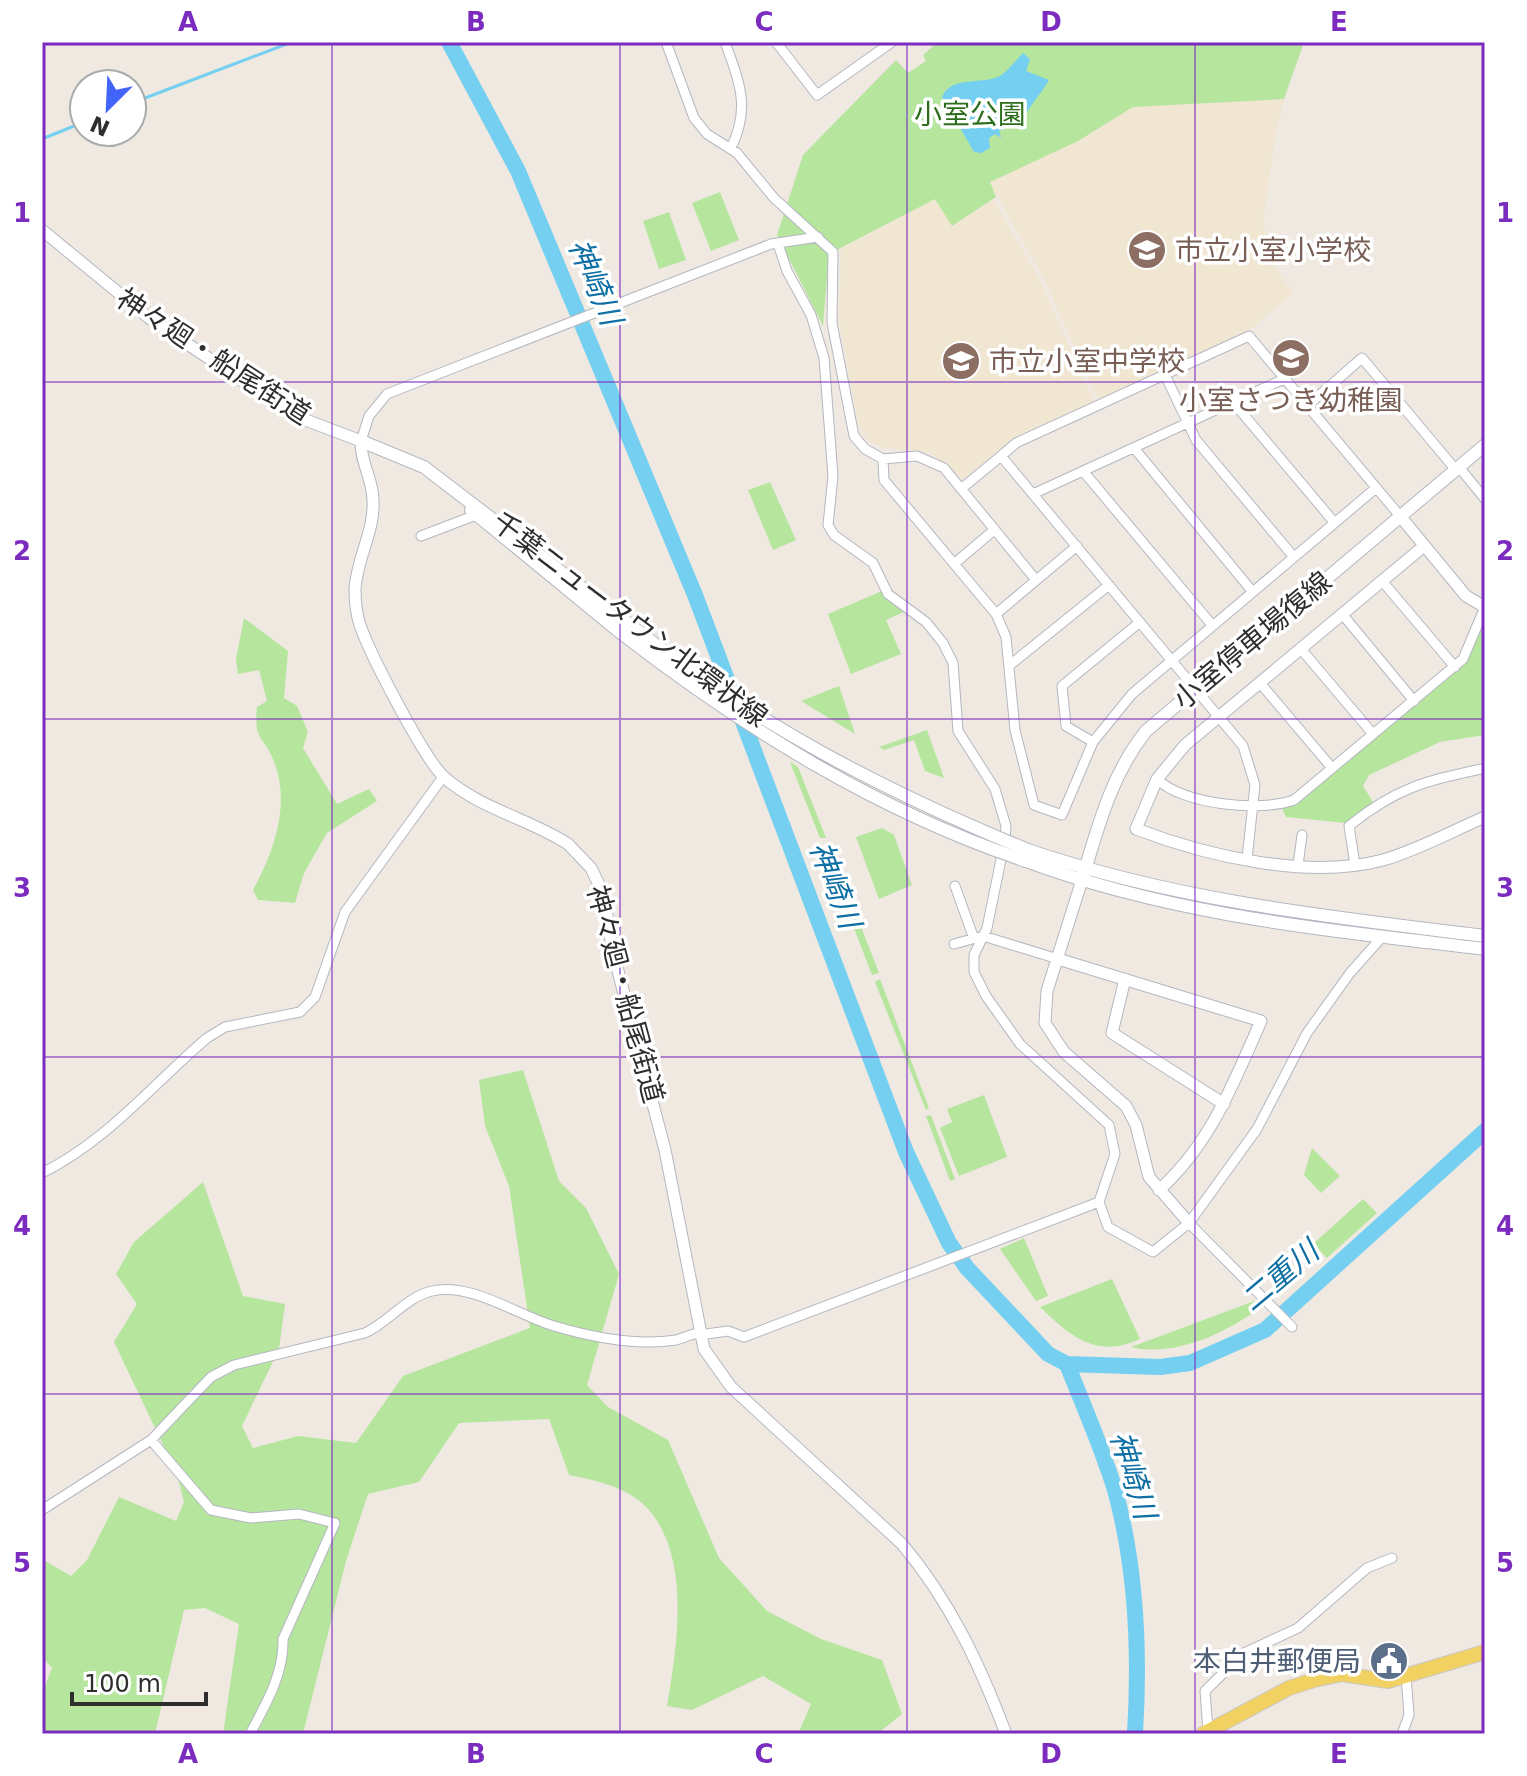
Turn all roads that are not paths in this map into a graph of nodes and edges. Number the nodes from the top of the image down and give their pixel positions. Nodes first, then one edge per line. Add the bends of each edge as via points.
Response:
1 (666, 42) edge
2 (725, 42) edge
3 (776, 42) edge
4 (892, 42) edge
5 (731, 148) junction
6 (42, 230) edge
7 (813, 232) junction
8 (778, 244) junction
9 (1165, 375) junction
10 (1284, 379) junction
11 (1233, 402) junction
12 (1307, 406) junction
13 (1187, 423) junction
14 (361, 441) junction
15 (1485, 445) edge
16 (1134, 448) junction
17 (1001, 456) junction
18 (883, 459) junction
19 (424, 467) junction
20 (1458, 469) junction
21 (1083, 471) junction
22 (1376, 488) junction
23 (961, 489) junction
24 (1033, 494) junction
25 (1485, 498) edge
26 (476, 515) junction
27 (1400, 516) junction
28 (1334, 522) junction
29 (994, 530) junction
30 (421, 536) dead end
31 (1077, 546) junction
32 (1424, 546) junction
33 (1293, 556) junction
34 (954, 564) junction
35 (1036, 580) junction
36 (1382, 581) junction
37 (1109, 585) junction
38 (1252, 591) junction
39 (1485, 607) edge
40 (996, 614) junction
41 (1343, 615) junction
42 (1140, 622) junction
43 (1212, 625) junction
44 (625, 628) junction
45 (1301, 649) junction
46 (1172, 660) junction
47 (1010, 665) junction
48 (1455, 667) junction
49 (1260, 683) junction
50 (1195, 688) junction
51 (1414, 701) junction
52 (1219, 717) junction
53 (1373, 734) junction
54 (1093, 742) junction
55 (1332, 768) junction
56 (1485, 768) edge
57 (443, 777) junction
58 (1157, 779) junction
59 (1254, 807) junction
60 (1485, 817) edge
61 (1302, 835) dead end
62 (1247, 859) junction
63 (1298, 865) junction
64 (1355, 865) junction
65 (1084, 874) junction
66 (955, 886) dead end
67 (978, 936) junction
68 (1485, 936) edge
69 (1382, 937) junction
70 (954, 944) dead end
71 (1485, 949) edge
72 (1058, 959) junction
73 (1125, 979) junction
74 (1224, 1104) junction
75 (42, 1173) edge
76 (1159, 1190) junction
77 (1099, 1202) junction
78 (1189, 1223) junction
79 (1292, 1327) dead end
80 (699, 1334) junction
81 (151, 1440) junction
82 (42, 1510) edge
83 (1392, 1558) dead end
84 (1485, 1652) edge
85 (1406, 1676) junction
86 (1206, 1733) edge
87 (250, 1734) edge
88 (1006, 1734) edge
89 (1402, 1734) edge

1 - 5 street via 694,118 707,134
2 - 5 street via 744,101
3 - 4 street via 817,95
5 - 7 street
6 - 14 street, 神々廻・船尾街道 via 140,311 247,384 303,419
7 - 8 street
7 - 18 street via 835,259 832,323 854,436
8 - 14 street via 387,394 369,416
8 - 67 street via 811,315 824,358 833,476 828,525 873,563 888,594 926,622 943,643 953,663 958,731 1001,804 1005,840
9 - 10 street via 1249,336
9 - 13 street
9 - 17 street via 1016,443
10 - 11 street
10 - 12 street
11 - 13 street
11 - 28 street
12 - 20 street via 1362,358
12 - 22 street
13 - 16 street
13 - 33 street
14 - 19 main road, 千葉ニュータウン北環状線
14 - 57 street, 神々廻・船尾街道 via 373,514 357,575 356,610 375,659
15 - 20 main road, 小室停車場復線
16 - 21 street
16 - 38 street
17 - 23 street
17 - 24 street
18 - 23 street via 929,460 944,468
18 - 34 street via 884,480
19 - 26 main road, 千葉ニュータウン北環状線
19 - 44 main road, 千葉ニュータウン北環状線
20 - 25 street
20 - 27 main road, 小室停車場復線
21 - 24 street
21 - 43 street
22 - 27 street
22 - 28 street
23 - 29 street
24 - 31 street
26 - 30 street
26 - 44 main road, 千葉ニュータウン北環状線
27 - 32 street
27 - 50 main road, 小室停車場復線
28 - 33 street
29 - 34 street
29 - 35 street
31 - 35 street
31 - 37 street
32 - 36 street
32 - 39 street via 1466,596
33 - 38 street
34 - 40 street
35 - 40 street
36 - 41 street
36 - 48 street
37 - 42 street
37 - 47 street
38 - 43 street
39 - 48 street via 1470,647
40 - 47 street
41 - 45 street
41 - 51 street
42 - 46 street
42 - 54 street via 1062,686 1066,726
43 - 46 street
44 - 65 main road, 千葉ニュータウン北環状線, bridge via 699,693 803,759 900,810
45 - 49 street
45 - 53 street
46 - 50 street
46 - 54 street via 1132,694
47 - 54 street via 1015,730 1034,805 1062,815
48 - 51 street
49 - 52 street
49 - 55 street
50 - 52 street
50 - 65 main road, 小室停車場復線 via 1146,731 1121,766
51 - 53 street
52 - 58 street via 1185,745
52 - 59 street via 1252,766
53 - 55 street
55 - 59 street via 1294,800
56 - 64 street via 1418,783 1380,801 1349,826
57 - 75 street via 345,912 315,997 300,1012 225,1027 207,1038 105,1134
57 - 80 street, 神々廻・船尾街道 via 568,844 600,882 612,948 660,1125
58 - 59 street via 1190,797
58 - 62 street via 1136,829 1183,847
59 - 62 street
60 - 64 street via 1384,859
61 - 63 street
62 - 63 street
63 - 64 street
65 - 68 main road, 千葉ニュータウン北環状線 via 1228,903
65 - 69 main road, 千葉ニュータウン北環状線 via 1204,911
65 - 72 street
66 - 67 street
67 - 70 street
67 - 72 street
67 - 77 street via 973,967 986,996 1020,1044 1103,1118 1113,1134 1115,1154
69 - 71 main road, 千葉ニュータウン北環状線
69 - 78 street via 1307,1033 1257,1129
72 - 73 street
72 - 76 street via 1043,1011 1050,1034 1126,1106 1136,1125 1145,1169
73 - 74 street via 1112,1033
73 - 74 street via 1261,1021
74 - 76 street via 1199,1150
76 - 78 street
77 - 78 street via 1108,1227 1153,1252
77 - 80 street via 744,1337 728,1331
78 - 79 street
80 - 81 street via 651,1341 593,1335 518,1315 469,1293 437,1290 419,1294 365,1333 234,1365 211,1377
80 - 88 street, 神々廻・船尾街道 via 713,1365 731,1387 920,1566 972,1649
81 - 82 street
81 - 87 street via 211,1510 251,1518 299,1514 335,1523 283,1639 283,1658 269,1699
83 - 86 street via 1367,1568 1298,1628 1238,1659 1205,1691
84 - 85 main road
85 - 86 main road via 1378,1681 1342,1674 1314,1680
85 - 89 street via 1409,1715

